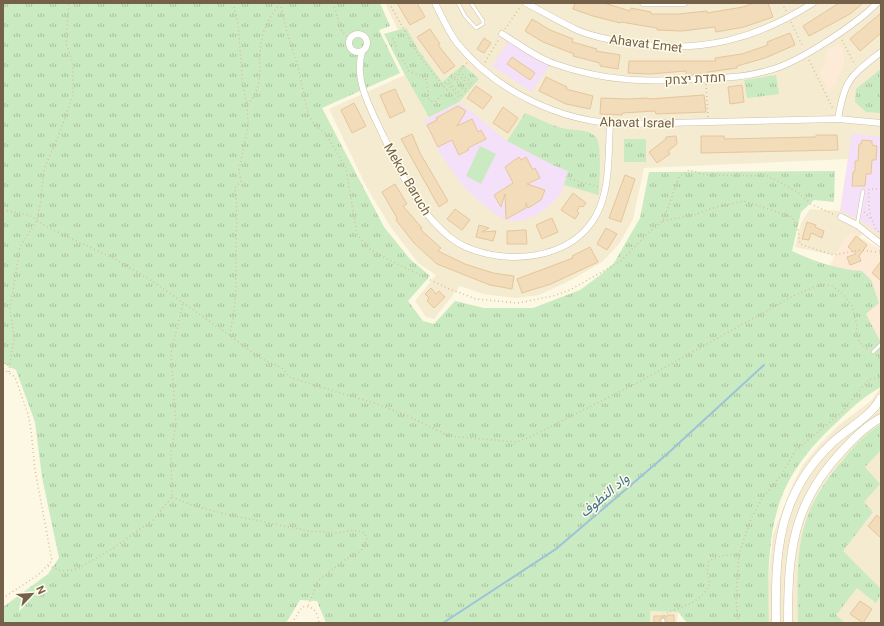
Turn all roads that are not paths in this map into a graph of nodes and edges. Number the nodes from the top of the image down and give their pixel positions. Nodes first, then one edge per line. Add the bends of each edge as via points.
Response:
1 (435, 3) edge
2 (458, 3) edge
3 (471, 3) edge
4 (526, 3) edge
5 (643, 3) edge
6 (684, 3) edge
7 (813, 3) edge
8 (877, 3) edge
9 (502, 34) road end
10 (353, 52) junction
11 (362, 52) junction
12 (881, 52) edge
13 (359, 67) junction
14 (838, 119) junction
15 (881, 123) edge
16 (610, 124) junction
17 (863, 191) dead end
18 (841, 217) road end
19 (857, 225) junction
20 (881, 244) edge
21 (881, 344) edge
22 (873, 352) road end
23 (880, 396) edge
24 (881, 408) edge
25 (881, 418) edge
26 (776, 623) edge
27 (788, 623) edge

1 - 16 street, Ahavat Israel via 458,44 512,90 548,109
2 - 3 lane via 464,16 476,28 483,24 483,21
4 - 7 street, Ahavat Emet via 595,36 619,42 665,47 694,47 746,37
5 - 6 street
8 - 9 street, חמדת יצחק via 806,54 772,70 748,76 621,80 553,63
10 - 11 street
10 - 11 street via 348,44 350,38 358,34 366,38 367,48
10 - 13 street
11 - 13 street, Mekor Baruch
12 - 14 street via 849,80 841,98
13 - 16 street, Mekor Baruch via 363,88 376,120 395,160 424,210 447,234 464,246 479,252 521,258 549,252 587,228 598,210 605,189
14 - 15 street, Ahavat Israel
14 - 16 street, Ahavat Israel
17 - 19 lane
18 - 19 street
19 - 20 street
21 - 22 lane
23 - 24 street
23 - 26 street via 872,411 840,435 820,455 795,493 784,521 777,553
25 - 27 street via 860,433 835,458 816,482 808,498 792,545 788,580

